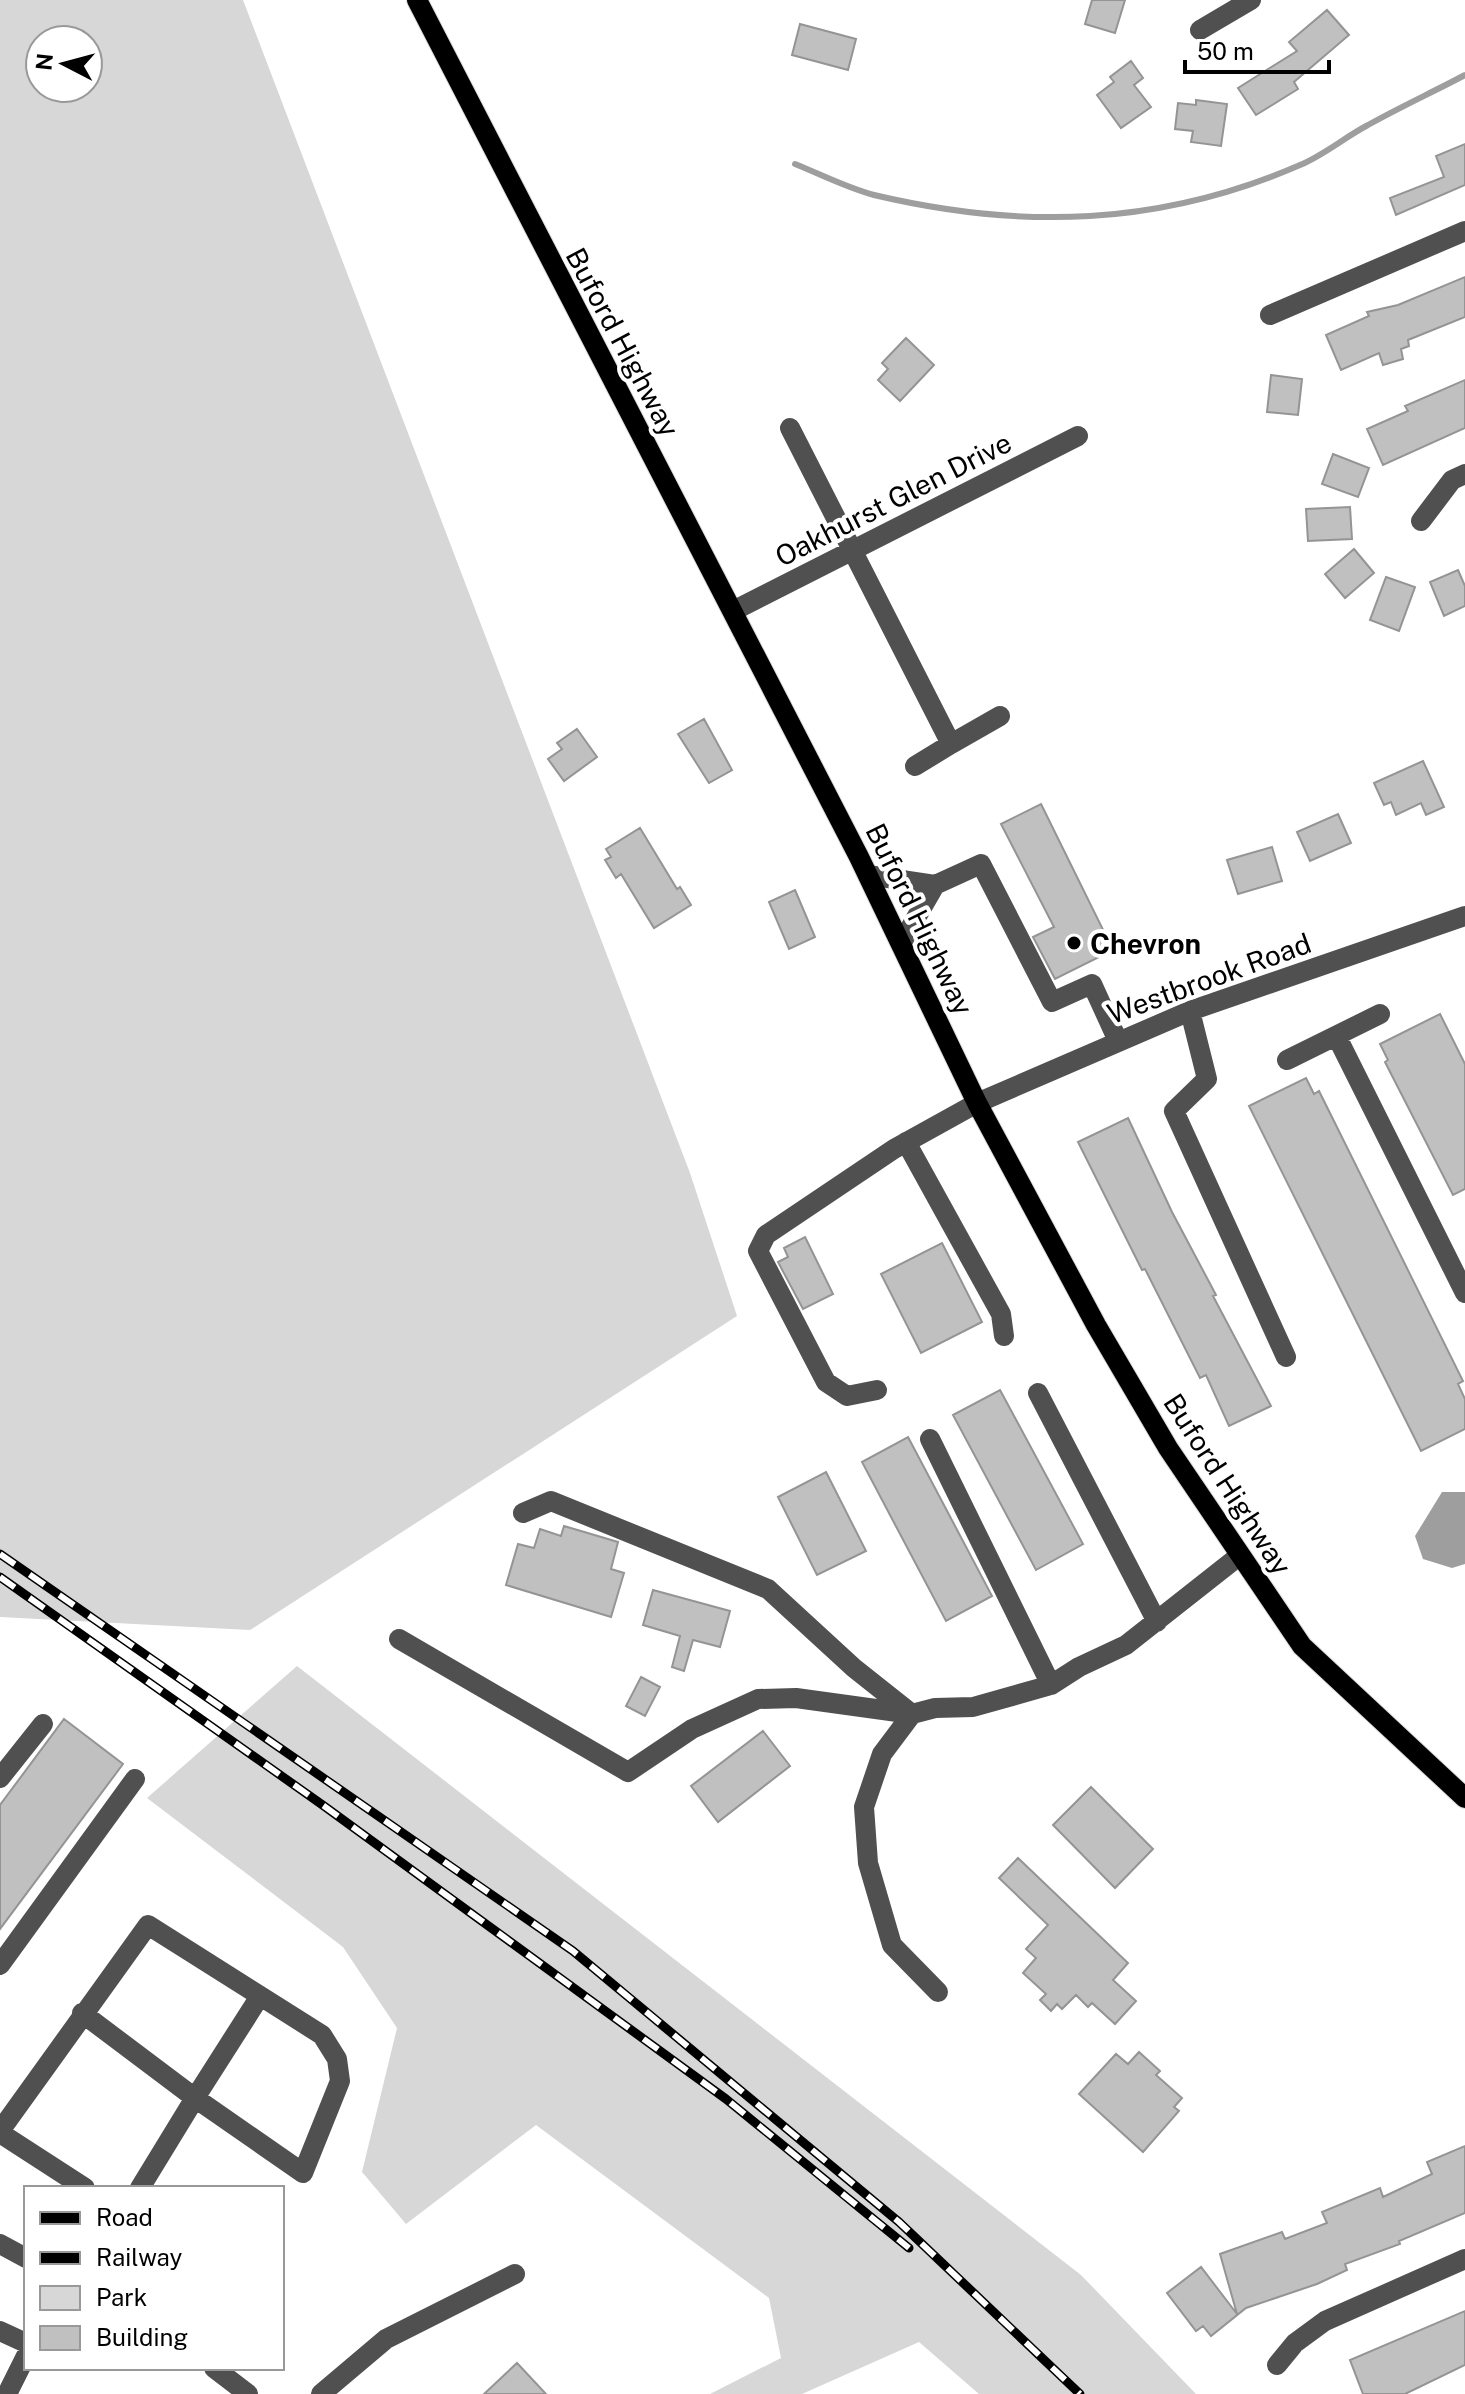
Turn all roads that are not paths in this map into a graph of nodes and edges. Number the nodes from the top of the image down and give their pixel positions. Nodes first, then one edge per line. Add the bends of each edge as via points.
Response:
1 (417, 0) edge
2 (1251, 0) edge
3 (1200, 30) dead end
4 (1465, 231) edge
5 (1270, 315) dead end
6 (790, 428) dead end
7 (1078, 436) dead end
8 (1465, 474) edge
9 (1421, 521) dead end
10 (854, 550) junction
11 (733, 611) junction
12 (1000, 716) dead end
13 (951, 744) junction
14 (915, 766) dead end
15 (868, 875) junction
16 (935, 885) junction
17 (1465, 916) edge
18 (901, 944) junction
19 (1190, 1011) junction
20 (1380, 1014) dead end
21 (1337, 1037) junction
22 (1118, 1041) junction
23 (1287, 1060) dead end
24 (977, 1103) junction
25 (906, 1142) junction
26 (1465, 1293) edge
27 (1004, 1336) dead end
28 (1286, 1357) dead end
29 (877, 1390) dead end
30 (1038, 1393) dead end
31 (930, 1439) dead end
32 (523, 1513) dead end
33 (1239, 1556) junction
34 (1157, 1622) junction
35 (399, 1639) dead end
36 (1051, 1685) junction
37 (912, 1714) junction
38 (43, 1724) dead end
39 (0, 1778) edge
40 (135, 1779) dead end
41 (1465, 1798) edge
42 (0, 1965) edge
43 (938, 1992) dead end
44 (260, 1996) junction
45 (82, 2013) junction
46 (195, 2098) junction
47 (0, 2132) edge
48 (82, 2186) edge
49 (141, 2186) edge
50 (0, 2244) edge
51 (24, 2257) edge
52 (1465, 2259) edge
53 (515, 2274) dead end
54 (0, 2331) edge
55 (24, 2342) edge
56 (24, 2360) edge
57 (1277, 2365) dead end
58 (217, 2370) edge
59 (7, 2394) edge
60 (248, 2394) edge
61 (321, 2394) edge

1 - 11 main road, Buford Highway
2 - 3 street
4 - 5 street
6 - 10 street
7 - 10 street, Oakhurst Glen Drive
8 - 9 street via 1452,480
10 - 11 street, Oakhurst Glen Drive
10 - 13 street
11 - 15 main road, Buford Highway
12 - 13 street
13 - 14 street
15 - 16 street
15 - 18 main road, Buford Highway
16 - 18 street
16 - 22 street via 981,864 1052,1002 1092,984
17 - 19 street, Westbrook Road
18 - 24 main road, Buford Highway
19 - 22 street, Westbrook Road
19 - 28 street via 1207,1079 1174,1111
20 - 21 street
21 - 23 street
21 - 26 street
22 - 24 street, Westbrook Road
24 - 25 street, Westbrook Road
24 - 33 main road, Buford Highway via 1096,1325
25 - 27 street via 1001,1314
25 - 29 street, Westbrook Road via 766,1235 758,1251 826,1382 847,1396
30 - 34 street
31 - 36 street
32 - 37 street via 551,1501 768,1589
33 - 34 street
33 - 41 main road, Buford Highway via 1302,1646
34 - 36 street
35 - 37 street via 628,1772 692,1729 758,1699 796,1698
36 - 37 street via 973,1707
37 - 43 street via 882,1754 864,1807 868,1863 892,1945
38 - 39 street
40 - 42 street
44 - 45 street via 148,1925
44 - 46 street
44 - 46 street via 322,2035 337,2059 340,2081 303,2173
45 - 46 street
45 - 47 street
46 - 49 street
47 - 48 street
50 - 51 street
52 - 57 street via 1325,2321 1295,2343
53 - 61 street via 386,2339
54 - 55 street
56 - 59 street
58 - 60 street

